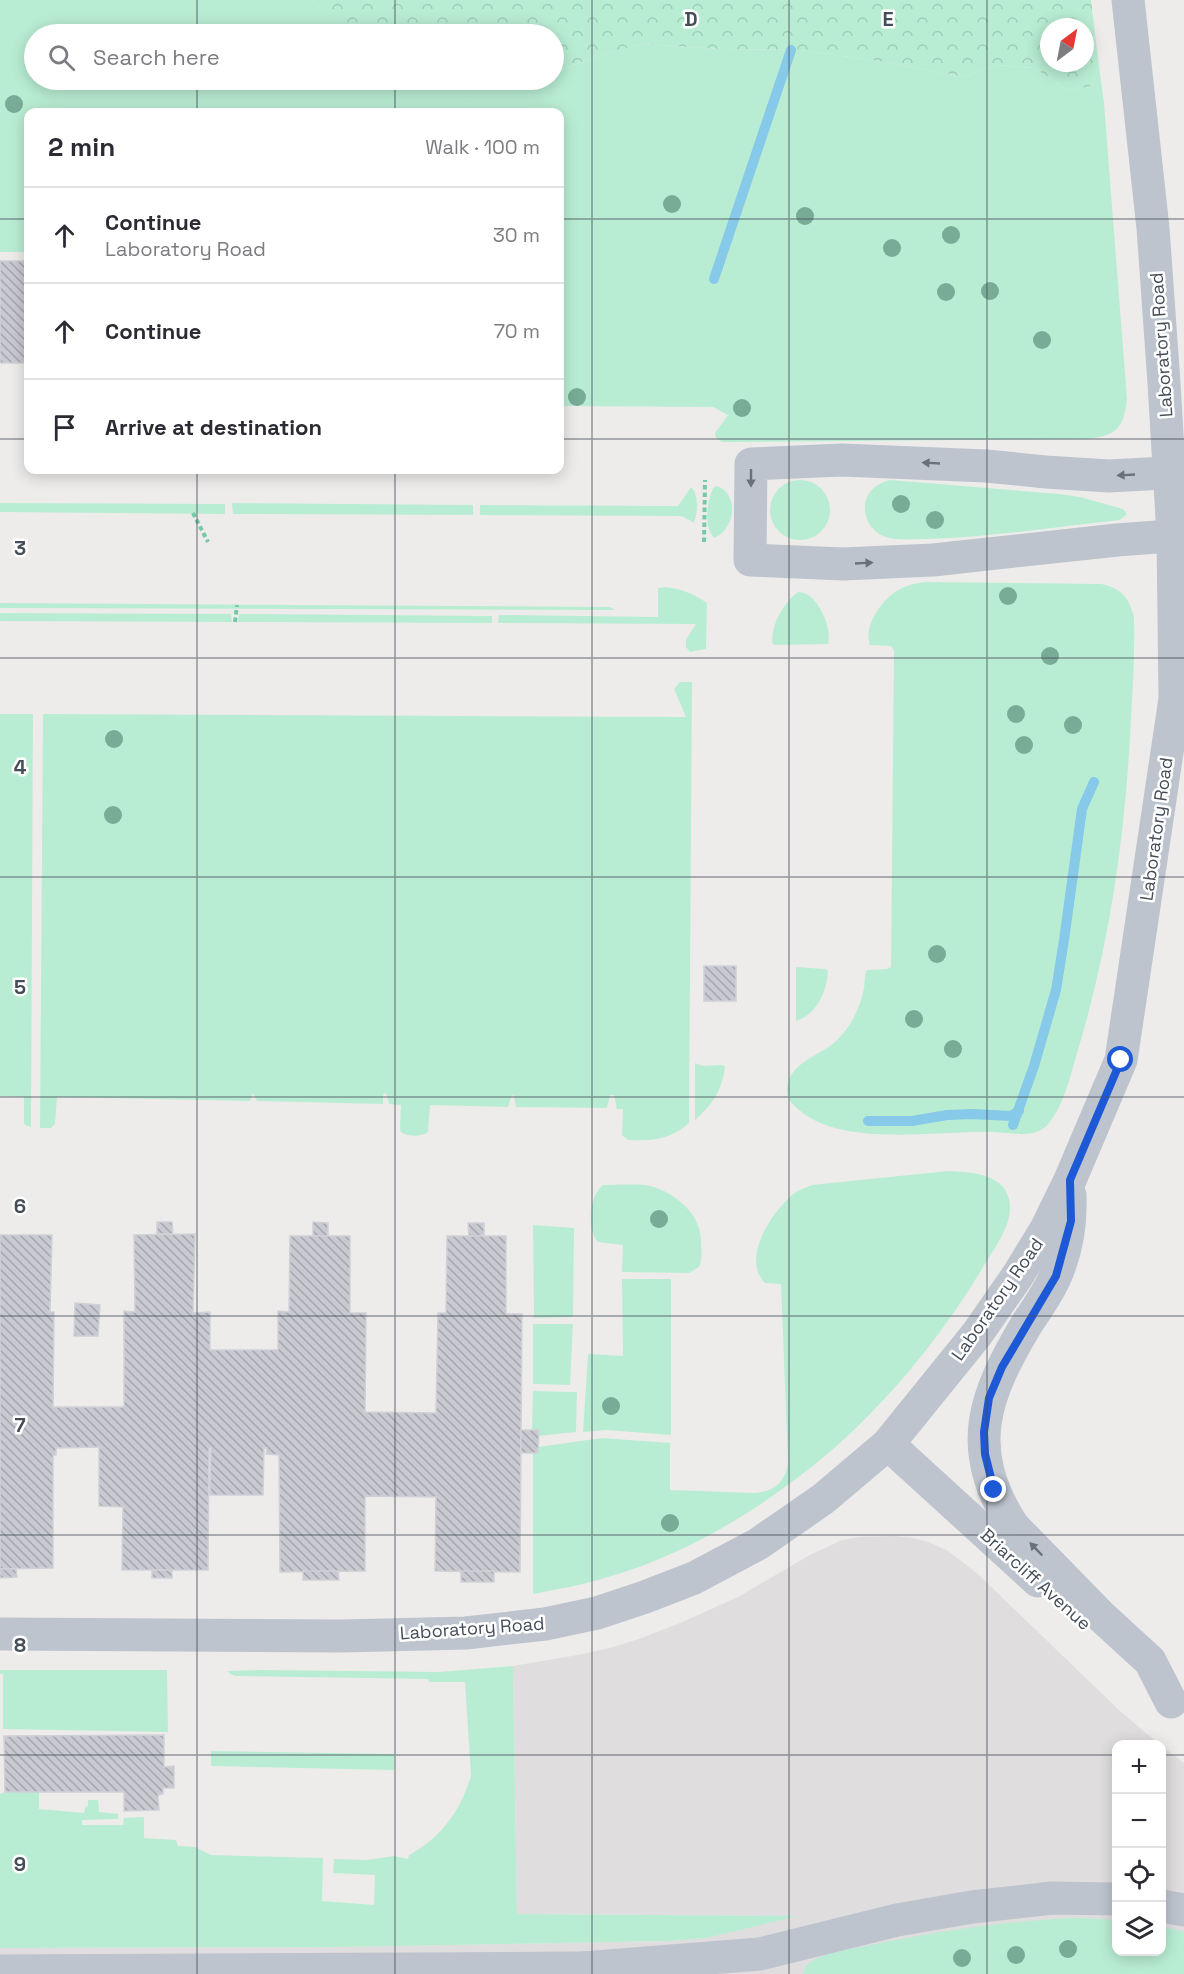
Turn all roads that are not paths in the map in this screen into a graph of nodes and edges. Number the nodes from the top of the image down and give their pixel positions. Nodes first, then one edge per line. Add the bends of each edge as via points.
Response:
1 (1128, 0) edge
2 (1177, 472) edge
3 (1179, 535) edge
4 (1070, 1180) junction
5 (888, 1444) junction
6 (0, 1634) edge
7 (1177, 1707) edge
8 (1112, 1899) edge
9 (1166, 1907) edge
10 (1184, 1910) edge
11 (762, 1964) edge
12 (0, 1971) edge
13 (583, 1971) edge

1 - 2 street, Laboratory Road
2 - 3 street, Laboratory Road
2 -> 3 street via 1109,476 842,460 751,464 750,560 843,564 933,560
3 - 4 street, Laboratory Road via 1175,699 1121,1060
4 - 5 street, Laboratory Road via 1018,1275 977,1334
7 -> 4 street via 1150,1661 1013,1526 994,1490 985,1454 989,1398 1002,1367 1056,1276 1071,1221
5 - 6 street, Laboratory Road via 823,1499 758,1544 694,1578 587,1615 545,1624 466,1633 343,1636
5 - 7 street, Briarcliff Avenue
8 - 11 street via 1052,1898 897,1920
9 - 10 street
11 - 13 street
12 - 13 street

